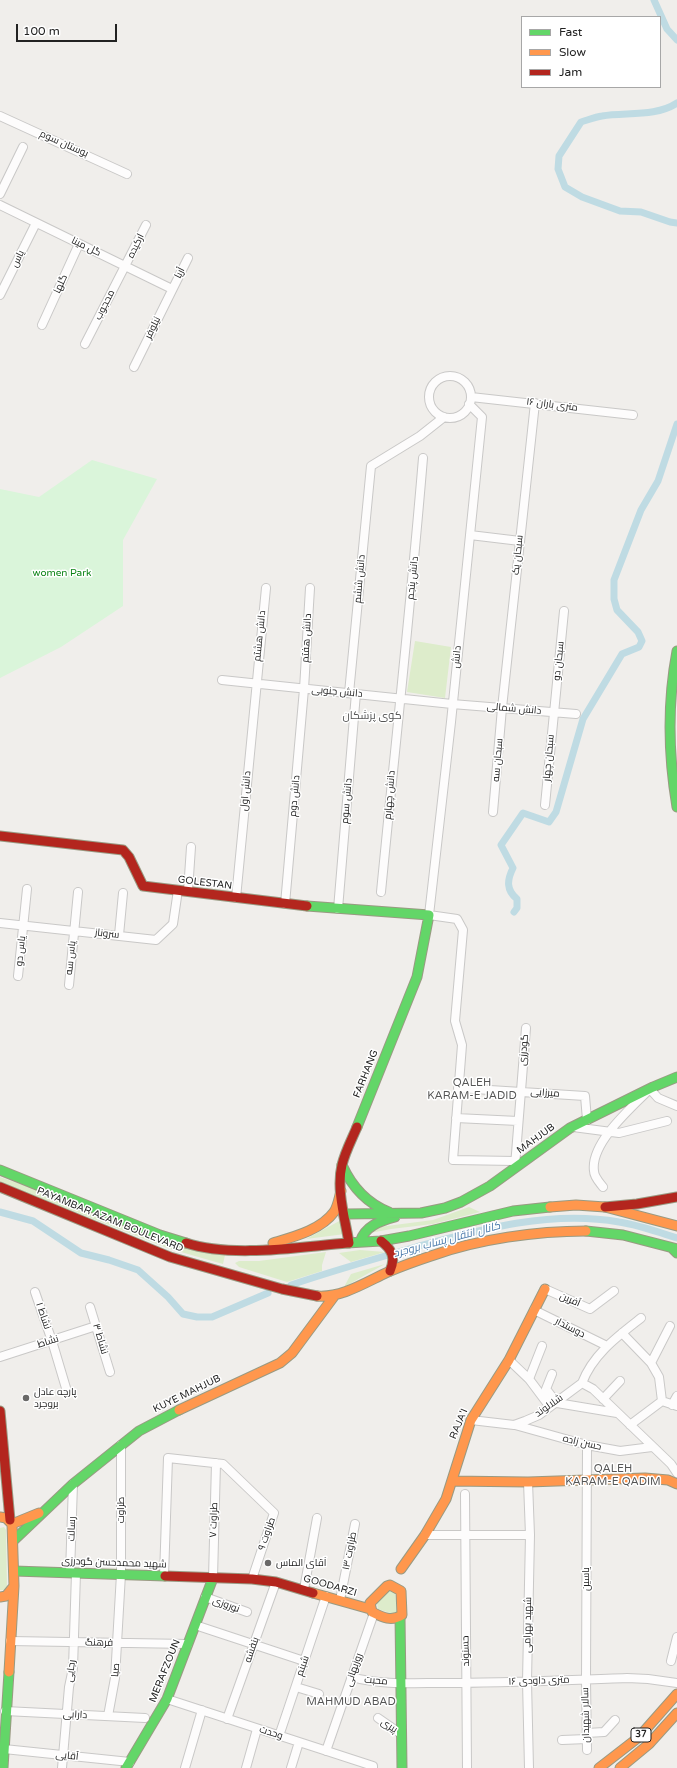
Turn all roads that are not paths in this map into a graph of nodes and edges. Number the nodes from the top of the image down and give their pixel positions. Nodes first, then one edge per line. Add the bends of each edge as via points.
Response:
1 (0, 116) edge
2 (23, 147) dead end
3 (127, 174) dead end
4 (0, 194) edge
5 (0, 205) edge
6 (36, 223) junction
7 (146, 225) dead end
8 (79, 244) junction
9 (188, 258) dead end
10 (125, 267) junction
11 (172, 289) junction
12 (0, 296) edge
13 (42, 325) dead end
14 (85, 344) dead end
15 (134, 367) dead end
16 (470, 401) junction
17 (535, 403) junction
18 (633, 415) dead end
19 (444, 418) junction
20 (423, 458) dead end
21 (470, 535) junction
22 (520, 541) junction
23 (266, 588) dead end
24 (310, 588) dead end
25 (564, 611) dead end
26 (677, 651) edge
27 (222, 680) dead end
28 (255, 684) junction
29 (304, 689) junction
30 (353, 693) junction
31 (399, 698) junction
32 (452, 704) junction
33 (502, 708) junction
34 (554, 712) junction
35 (576, 714) dead end
36 (545, 805) dead end
37 (677, 807) edge
38 (493, 812) dead end
39 (0, 836) edge
40 (191, 847) dead end
41 (27, 889) dead end
42 (178, 890) junction
43 (188, 891) junction
44 (78, 892) dead end
45 (381, 892) dead end
46 (123, 893) dead end
47 (236, 898) junction
48 (285, 904) junction
49 (338, 909) junction
50 (429, 915) junction
51 (0, 923) edge
52 (24, 925) junction
53 (74, 930) junction
54 (118, 935) junction
55 (18, 976) dead end
56 (69, 985) dead end
57 (526, 1028) dead end
58 (677, 1077) edge
59 (458, 1088) junction
60 (650, 1089) junction
61 (521, 1092) junction
62 (677, 1106) edge
63 (456, 1118) junction
64 (587, 1120) junction
65 (518, 1121) junction
66 (667, 1121) dead end
67 (573, 1127) junction
68 (609, 1133) junction
69 (342, 1164) junction
70 (515, 1165) junction
71 (0, 1170) edge
72 (602, 1187) dead end
73 (0, 1188) edge
74 (341, 1191) junction
75 (677, 1197) edge
76 (605, 1207) junction
77 (346, 1214) junction
78 (408, 1214) junction
79 (677, 1226) edge
80 (381, 1241) junction
81 (360, 1242) junction
82 (349, 1243) junction
83 (252, 1250) junction
84 (675, 1250) edge
85 (390, 1271) junction
86 (544, 1289) joint
87 (614, 1291) dead end
88 (35, 1292) dead end
89 (335, 1295) junction
90 (90, 1307) dead end
91 (534, 1310) junction
92 (641, 1318) dead end
93 (96, 1326) junction
94 (670, 1326) dead end
95 (622, 1333) junction
96 (52, 1341) junction
97 (542, 1346) dead end
98 (607, 1346) junction
99 (0, 1357) edge
100 (509, 1360) junction
101 (651, 1363) junction
102 (110, 1372) dead end
103 (552, 1374) dead end
104 (529, 1379) junction
105 (620, 1381) dead end
106 (579, 1384) junction
107 (66, 1388) dead end
108 (677, 1396) edge
109 (603, 1399) junction
110 (662, 1401) junction
111 (553, 1405) junction
112 (675, 1405) edge
113 (0, 1411) edge
114 (618, 1413) junction
115 (471, 1420) junction
116 (514, 1425) junction
117 (630, 1425) junction
118 (121, 1445) junction
119 (587, 1445) junction
120 (652, 1447) junction
121 (216, 1463) junction
122 (677, 1473) edge
123 (586, 1479) junction
124 (452, 1481) junction
125 (528, 1482) junction
126 (73, 1484) junction
127 (677, 1484) edge
128 (465, 1494) dead end
129 (44, 1512) junction
130 (0, 1517) edge
131 (317, 1518) dead end
132 (11, 1522) junction
133 (355, 1524) dead end
134 (425, 1535) junction
135 (465, 1535) junction
136 (530, 1535) junction
137 (13, 1541) junction
138 (401, 1569) junction
139 (14, 1571) junction
140 (73, 1573) junction
141 (121, 1574) junction
142 (164, 1576) junction
143 (213, 1578) junction
144 (252, 1579) junction
145 (276, 1582) junction
146 (14, 1586) junction
147 (387, 1586) junction
148 (304, 1589) junction
149 (401, 1591) junction
150 (326, 1596) junction
151 (0, 1597) edge
152 (205, 1597) junction
153 (340, 1600) junction
154 (372, 1611) junction
155 (247, 1612) dead end
156 (400, 1616) junction
157 (195, 1624) junction
158 (677, 1637) edge
159 (10, 1641) junction
160 (74, 1642) junction
161 (118, 1643) junction
162 (188, 1644) junction
163 (254, 1644) junction
164 (304, 1661) junction
165 (671, 1661) dead end
166 (351, 1677) junction
167 (586, 1680) junction
168 (527, 1681) junction
169 (401, 1683) junction
170 (467, 1683) junction
171 (677, 1683) edge
172 (296, 1687) junction
173 (319, 1694) dead end
174 (677, 1694) edge
175 (167, 1699) junction
176 (202, 1710) junction
177 (5, 1711) junction
178 (677, 1713) edge
179 (66, 1715) junction
180 (108, 1716) junction
181 (145, 1718) dead end
182 (378, 1718) dead end
183 (227, 1719) junction
184 (615, 1720) dead end
185 (257, 1728) junction
186 (401, 1734) junction
187 (279, 1736) junction
188 (587, 1736) junction
189 (562, 1740) dead end
190 (299, 1742) junction
191 (587, 1750) dead end
192 (326, 1751) junction
193 (2, 1755) edge
194 (63, 1756) junction
195 (128, 1765) edge
196 (3, 1768) edge
197 (62, 1768) edge
198 (185, 1768) edge
199 (246, 1768) edge
200 (291, 1768) edge
201 (373, 1768) edge
202 (402, 1768) edge
203 (467, 1768) edge
204 (529, 1768) edge
205 (599, 1768) edge
206 (620, 1768) edge

1 - 3 street, بوستان سوم
2 - 4 street
5 - 6 street, گل مینا
6 - 8 street, گل مینا
6 - 12 street, یاس
7 - 10 street, ارکیده
8 - 10 street, گل مینا
8 - 13 street, گلها
9 - 11 street, آریا
10 - 11 street, گل مینا
10 - 14 street, محجوب
11 - 15 street, نیلوفر
16 - 17 street, ۱۶ متری باران
16 - 19 street via 462,414
16 - 19 street via 466,384 460,379 454,376 440,378 430,389 429,403 432,409
16 - 21 street, دانش via 482,417
17 - 18 street, ۱۶ متری باران
17 - 22 street, سبحان یک
19 - 30 street, دانش ششم via 371,466
20 - 31 street, دانش پنجم via 414,571
21 - 22 street
21 - 32 street, دانش
22 - 33 street, سبحان یک
23 - 28 street, دانش هشتم
24 - 29 street, دانش هفتم
25 - 34 street, سبحان دو
26 - 37 main road via 672,684 670,739
27 - 28 street, دانش جنوبی
28 - 29 street, دانش جنوبی
28 - 47 street, دانش اول
29 - 30 street, دانش جنوبی
29 - 48 street, دانش دوم
30 - 31 street, دانش جنوبی
30 - 49 street, دانش سوم
31 - 32 street, دانش جنوبی
31 - 45 street, دانش چهارم
32 - 33 street, دانش شمالی
32 - 50 street, دانش
33 - 34 street, دانش شمالی
33 - 38 street, سبحان سه
34 - 35 street, دانش شمالی
34 - 36 street, سبحان چهار
39 - 42 main road, GOLESTAN via 123,850 129,856 144,886
40 - 43 street
41 - 52 street, یاس دو
42 - 43 main road, GOLESTAN
42 - 54 street, سروناز via 173,924 156,940
43 - 47 main road, GOLESTAN
44 - 53 street, یاس سه
46 - 54 street
47 - 48 main road, GOLESTAN
48 - 49 main road, GOLESTAN
49 - 50 main road, GOLESTAN
50 - 59 street via 457,919 463,930 454,1021 462,1045
50 - 69 main road, FARHANG via 417,977
51 - 52 street, سروناز
52 - 53 street, سروناز
52 - 55 street, یاس دو
53 - 54 street, سروناز
53 - 56 street, یاس سه
57 - 61 street, گودرزی
58 - 60 main road, MAHJUB
59 - 61 street, میرزایی
59 - 63 street
60 - 62 street via 658,1098
60 - 64 main road, MAHJUB
60 - 68 street via 618,1120
61 - 64 street, میرزایی via 584,1096
61 - 65 street, گودرزی
63 - 65 street
63 - 70 street via 453,1160
64 - 67 main road, MAHJUB
65 - 70 street, گودرزی
66 - 68 street via 619,1133
67 - 68 street
67 - 70 main road, MAHJUB
68 - 72 street via 598,1149 594,1161 594,1173
69 - 74 main road, FARHANG
69 - 78 main road via 354,1187 370,1204 389,1212
70 - 78 main road, MAHJUB via 469,1198 442,1209
71 - 83 main road, PAYAMBAR AZAM BOULEVARD via 176,1240 208,1248
73 - 89 main road, PAYAMBAR AZAM BOULEVARD via 146,1248 187,1262 302,1294
74 - 77 main road, FARHANG
74 - 83 main road via 334,1213 322,1223 301,1234
75 - 76 main road
76 - 79 main road, PAYAMBAR AZAM BOULEVARD
76 - 80 main road, PAYAMBAR AZAM BOULEVARD via 576,1205 513,1211
77 - 78 main road
77 - 82 main road, FARHANG
78 - 81 main road via 373,1225 364,1231
80 - 81 main road, PAYAMBAR AZAM BOULEVARD
80 - 85 main road via 388,1245 393,1255
81 - 82 main road, PAYAMBAR AZAM BOULEVARD
82 - 83 main road, PAYAMBAR AZAM BOULEVARD
84 - 85 main road, PAYAMBAR AZAM BOULEVARD via 604,1232 540,1232 467,1245
85 - 89 main road, PAYAMBAR AZAM BOULEVARD
86 - 87 street, آفرین via 590,1309
86 - 91 main road, RAJA'I
88 - 96 street, نشاط ۱
89 - 118 main road, KUYE MAHJUB via 292,1353 280,1362 188,1405 139,1431
90 - 93 street, نشاط ۳
91 - 98 street, دوستدار
91 - 100 main road, RAJA'I
92 - 95 street
93 - 96 street, نشاط
93 - 102 street, نشاط ۳
94 - 101 street
95 - 98 street
95 - 101 street
96 - 99 street, نشاط
96 - 107 street, نشاط ۱
97 - 104 street
98 - 106 street via 594,1360
100 - 104 street
100 - 115 main road, RAJA'I
101 - 110 street via 659,1376
103 - 111 street via 546,1389
104 - 111 street
105 - 109 street
106 - 109 street via 586,1384
106 - 111 street, شلالوند
108 - 112 street
109 - 114 street
110 - 112 street
110 - 117 street
111 - 114 street
111 - 116 street, شلالوند via 539,1415
113 - 132 main road
114 - 117 street
115 - 116 street, شلالوند
115 - 124 main road, RAJA'I
116 - 119 street, حسن زاده
117 - 120 street
118 - 126 main road, KUYE MAHJUB
118 - 141 street, طراوت
119 - 120 street, حسن زاده via 620,1451
119 - 123 street, یاسین
120 - 122 street
121 - 142 street via 168,1458
121 - 143 street, طراوت ۷
121 - 144 street, طراوت ۹ via 223,1464 274,1513
123 - 125 main road
123 - 127 main road via 658,1479
123 - 167 street, یاسین
124 - 125 main road
124 - 134 main road, RAJA'I via 446,1499
125 - 136 street, شهید بهرامی
126 - 129 main road, KUYE MAHJUB
126 - 140 street, رسالت
128 - 135 street, حسنوند
129 - 132 main road
129 - 137 main road, KUYE MAHJUB
130 - 132 main road
131 - 148 street
132 - 137 main road
133 - 153 street, طراوت ۱۳
134 - 135 street
134 - 138 main road, RAJA'I
135 - 136 street
135 - 170 street, حسنوند
136 - 168 street, شهید بهرامی
137 - 139 main road
138 - 147 main road, RAJA'I
138 - 149 main road
139 - 140 main road, شهید محمدحسن گودرزی
139 - 146 main road
140 - 141 main road, شهید محمدحسن گودرزی
140 - 160 street, رجایی
141 - 142 main road, شهید محمدحسن گودرزی
141 - 161 street, صبا
142 - 143 main road, شهید محمدحسن گودرزی
143 - 144 main road, GOODARZI
143 - 152 main road, MERAFZOUN
144 - 145 main road, GOODARZI
145 - 148 main road, GOODARZI
145 - 163 street, بنفشه
146 - 151 main road via 6,1596
146 - 159 main road
147 - 149 main road via 394,1586
147 - 154 main road via 370,1603
148 - 150 main road, GOODARZI
149 - 156 main road
150 - 153 main road, GOODARZI
150 - 164 street, شبنم
152 - 155 street, نوروزی
152 - 157 main road, MERAFZOUN
153 - 154 main road, GOODARZI
154 - 156 main road via 392,1620
154 - 166 street, روزبهانی
156 - 169 main road
157 - 162 main road, MERAFZOUN
157 - 163 street
158 - 165 street
159 - 160 street, فرهنگ
159 - 177 main road
160 - 161 street, فرهنگ
160 - 179 street, رجایی
161 - 162 street, فرهنگ
161 - 180 street, صبا
162 - 175 main road, MERAFZOUN
163 - 164 street
163 - 183 street, بنفشه
164 - 172 street, شبنم
166 - 169 street, محبت
166 - 192 street, روزبهانی
167 - 168 street, ۱۶ متری داودی
167 - 171 street, ۱۶ متری داودی via 648,1679
167 - 188 street, سالار شهیدان
168 - 170 street, ۱۶ متری داودی
168 - 204 street, شهید بهرامی
169 - 170 street, ۱۶ متری داودی
169 - 186 main road
170 - 203 street, حسنوند
172 - 173 street
172 - 187 street, شبنم
174 - 205 main road, 37 via 639,1737
175 - 176 street, وحدت
175 - 195 main road, MERAFZOUN
176 - 183 street, وحدت
176 - 198 street
177 - 179 street, دارابی
177 - 193 main road
178 - 206 main road, 37 via 649,1744
179 - 180 street, دارابی
179 - 194 street, رجایی
180 - 181 street, دارابی
182 - 186 street, پیری
183 - 185 street, وحدت
184 - 188 street via 604,1732
185 - 187 street, وحدت
185 - 199 street
186 - 202 main road
187 - 190 street, وحدت
188 - 189 street
188 - 191 street, سالار شهیدان
190 - 192 street, وحدت
190 - 200 street
192 - 201 street, وحدت
193 - 194 street, آقایی
193 - 196 main road
194 - 195 street, آقایی
194 - 197 street, رجایی

